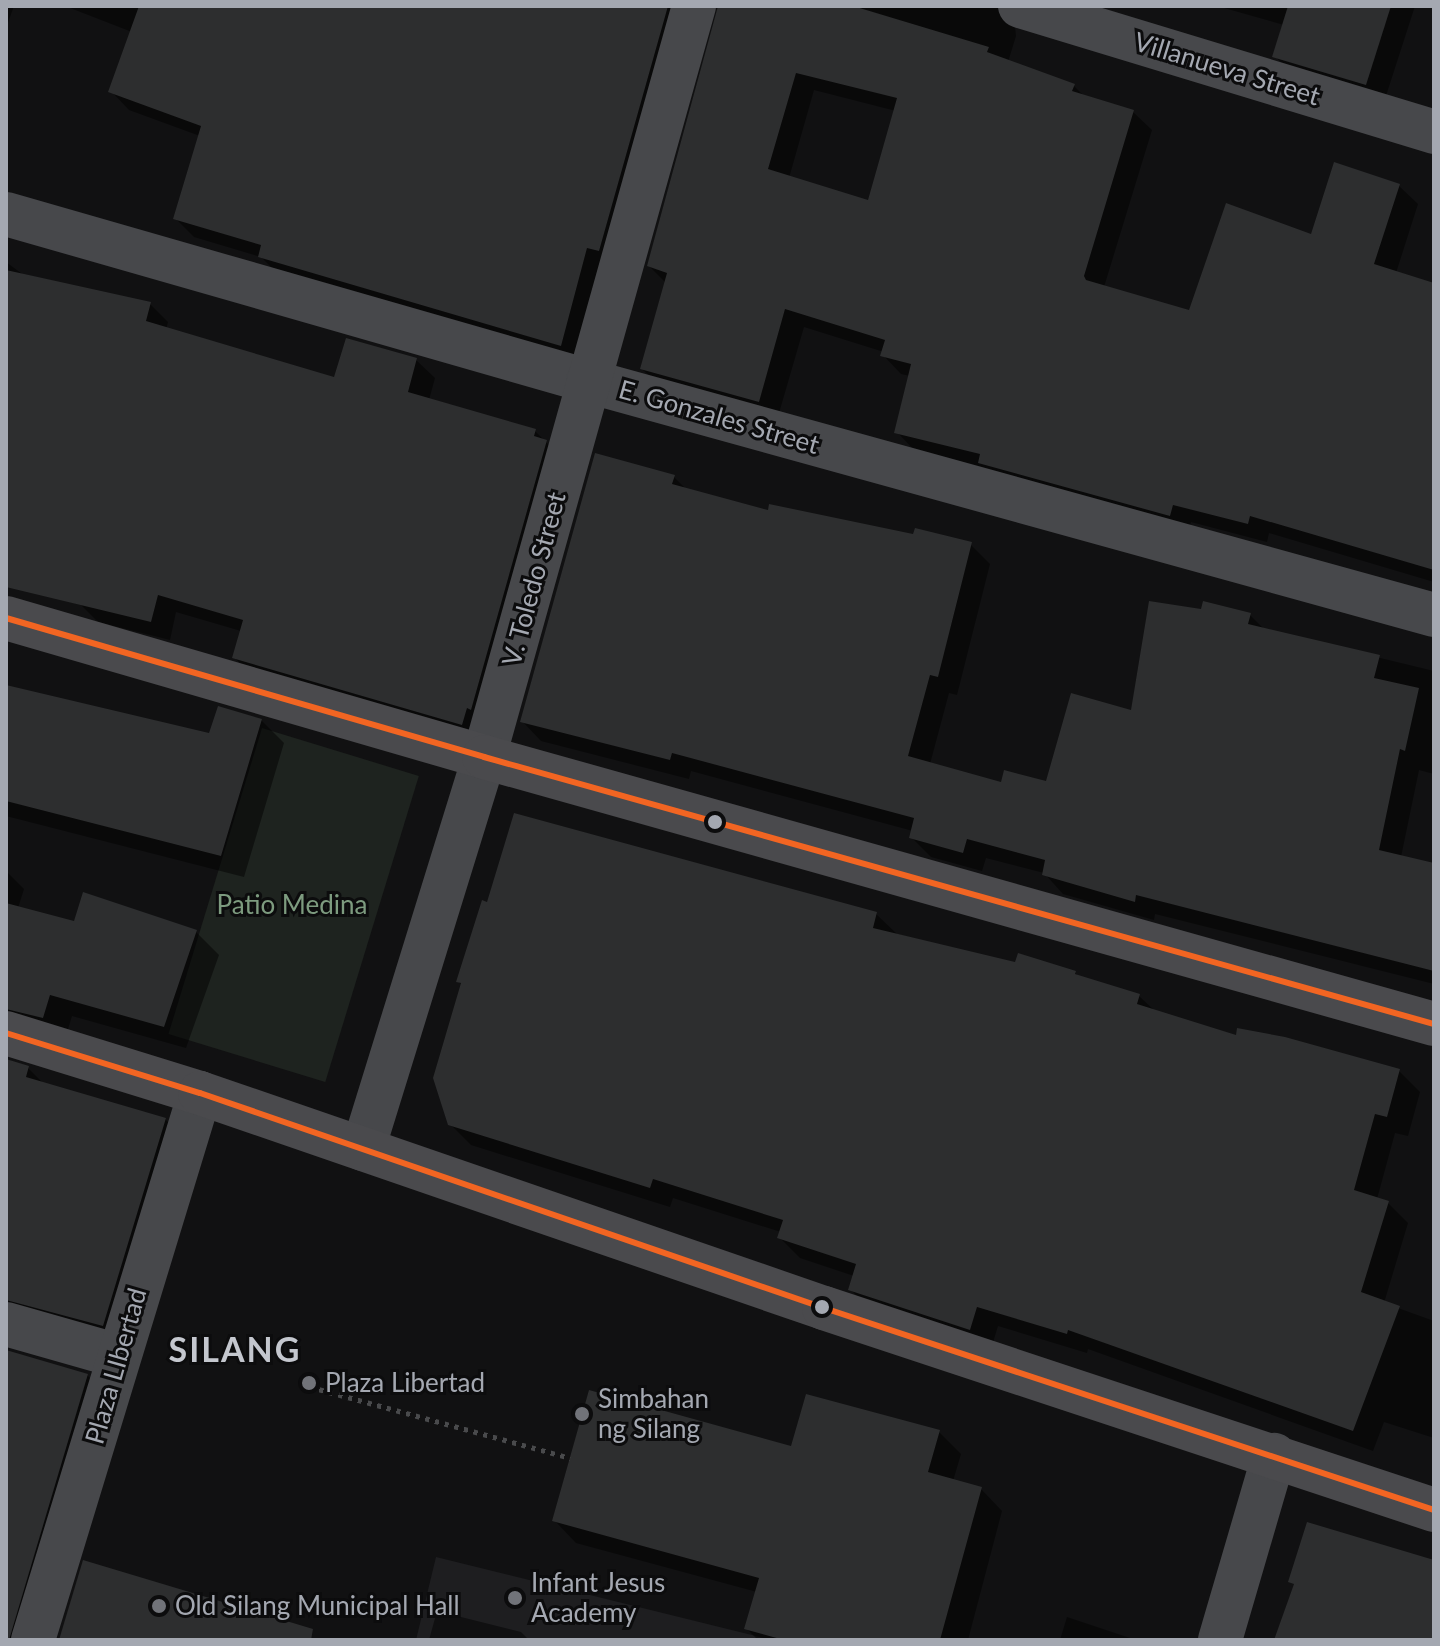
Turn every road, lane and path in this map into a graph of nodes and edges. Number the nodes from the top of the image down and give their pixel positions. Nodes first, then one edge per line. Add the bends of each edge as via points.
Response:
1 (694, 6) edge
2 (1020, 6) edge
3 (1434, 132) edge
4 (6, 214) edge
5 (588, 381) junction
6 (1434, 615) edge
7 (6, 618) edge
8 (484, 757) junction
9 (1434, 1024) edge
10 (6, 1033) edge
11 (200, 1093) junction
12 (363, 1149) junction
13 (6, 1324) edge
14 (118, 1356) junction
15 (300, 1384) dead end
16 (1274, 1455) junction
17 (570, 1458) dead end
18 (1434, 1510) edge
19 (33, 1640) edge
20 (1220, 1640) edge

1 - 5 street, V. Toledo Street
2 - 3 street, Villanueva Street
4 - 5 street, E. Gonzales Street
5 - 6 street, E. Gonzales Street
5 - 8 street, V. Toledo Street
7 - 8 main road
8 - 9 main road
8 - 12 street, V. Toledo Street
10 - 11 main road
11 - 12 main road
11 - 14 street, Plaza LIbertad
12 - 16 main road
13 - 14 street
14 - 19 street, Plaza LIbertad
15 - 17 path
16 - 18 main road
16 - 20 street

